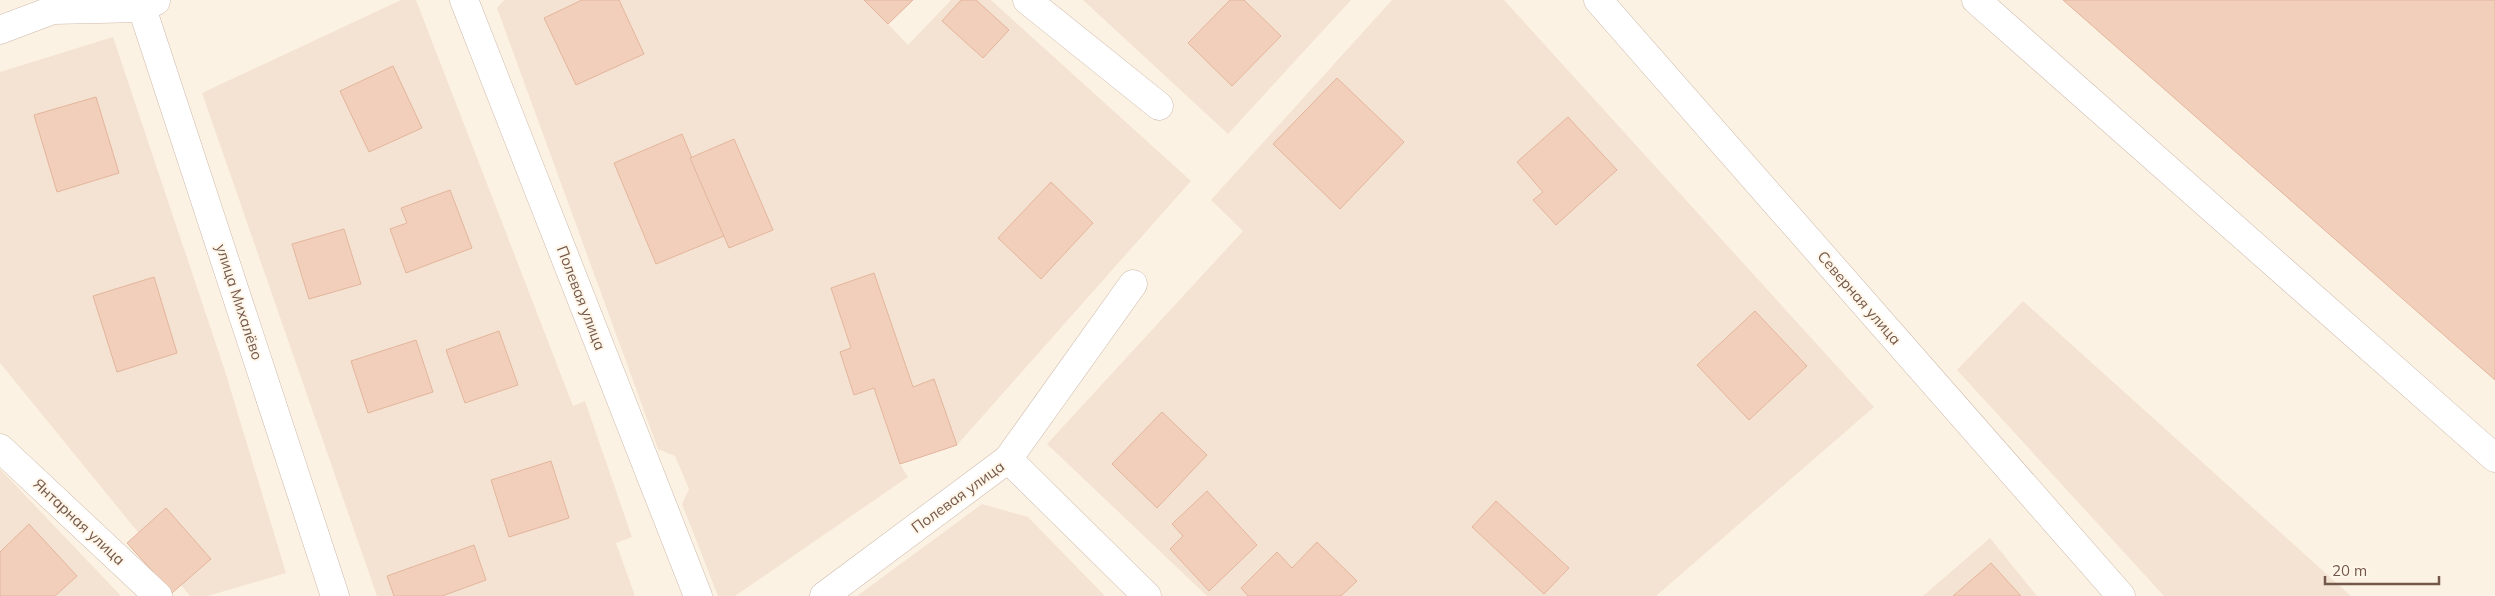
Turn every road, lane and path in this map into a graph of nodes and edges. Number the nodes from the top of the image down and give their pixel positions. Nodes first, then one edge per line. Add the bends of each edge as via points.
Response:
1 (464, 0) edge
2 (1027, 0) edge
3 (1598, 0) edge
4 (1976, 0) edge
5 (146, 3) edge
6 (0, 30) edge
7 (1159, 106) dead end
8 (1132, 284) dead end
9 (0, 448) edge
10 (2495, 458) edge
11 (1008, 460) junction
12 (158, 596) edge
13 (335, 596) edge
14 (698, 596) edge
15 (824, 596) edge
16 (1147, 596) edge
17 (2121, 596) edge

1 - 14 street, Полевая улица
2 - 7 street
3 - 17 street, Северная улица
4 - 10 street
5 - 6 street via 53,10
5 - 13 street, улица Михалёво
8 - 11 street
9 - 12 street, Янтарная улица
11 - 15 street, Полевая улица
11 - 16 street, Полевая улица

